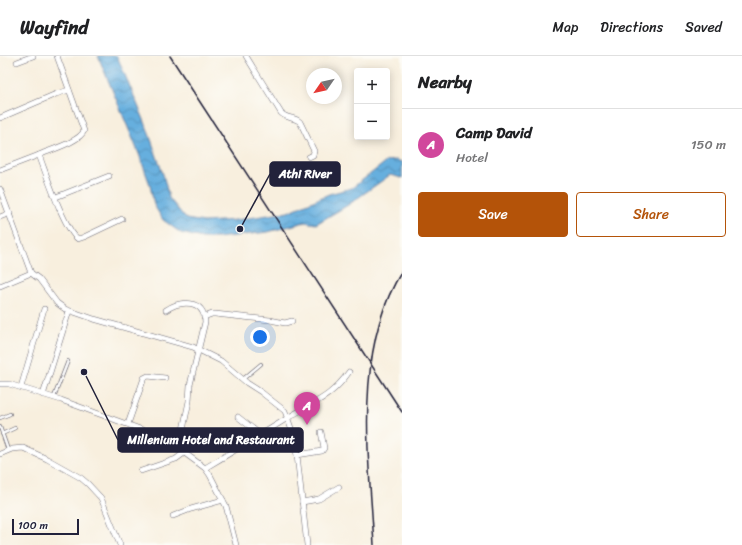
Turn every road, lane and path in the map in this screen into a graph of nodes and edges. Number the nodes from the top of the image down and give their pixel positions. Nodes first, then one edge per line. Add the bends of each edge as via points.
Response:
1 (33, 56) edge
2 (57, 56) edge
3 (246, 56) edge
4 (17, 62) dead end
5 (70, 90) junction
6 (0, 118) edge
7 (39, 155) junction
8 (309, 158) dead end
9 (0, 170) edge
10 (109, 176) dead end
11 (0, 189) edge
12 (56, 197) junction
13 (10, 213) junction
14 (0, 217) edge
15 (122, 219) dead end
16 (31, 273) junction
17 (0, 286) edge
18 (44, 309) dead end
19 (166, 310) dead end
20 (69, 311) junction
21 (204, 317) junction
22 (292, 321) dead end
23 (198, 350) junction
24 (68, 361) dead end
25 (262, 364) dead end
26 (350, 372) dead end
27 (165, 378) dead end
28 (243, 379) junction
29 (0, 384) edge
30 (21, 387) junction
31 (44, 394) junction
32 (54, 398) junction
33 (10, 414) dead end
34 (238, 417) dead end
35 (0, 418) edge
36 (288, 418) junction
37 (128, 424) junction
38 (0, 427) edge
39 (15, 428) dead end
40 (321, 432) dead end
41 (2, 434) junction
42 (261, 435) junction
43 (179, 449) junction
44 (8, 451) junction
45 (0, 454) edge
46 (184, 454) junction
47 (297, 455) junction
48 (205, 468) junction
49 (140, 471) dead end
50 (339, 487) dead end
51 (223, 500) junction
52 (302, 502) junction
53 (173, 516) dead end
54 (120, 545) edge
55 (236, 545) edge
56 (307, 545) edge

1 - 4 street
2 - 5 street
3 - 8 street via 281,113 300,122 314,151
5 - 6 street
5 - 7 street via 84,128 83,134
7 - 9 street
7 - 12 street
10 - 12 street
11 - 13 street
12 - 15 street via 66,223 78,239
13 - 14 street
13 - 16 street
16 - 17 street
16 - 20 street via 39,279 57,303
18 - 30 street
19 - 21 street via 182,303 192,304 200,308
20 - 23 street via 180,342
20 - 31 street
21 - 22 street via 215,314 285,323
21 - 23 street
23 - 28 street via 215,358
23 - 43 street
24 - 32 lane
25 - 28 lane
26 - 36 street via 328,395
27 - 37 street via 144,378
28 - 36 street via 283,408
29 - 30 street
30 - 31 street
31 - 32 street
32 - 37 street
33 - 35 lane
34 - 42 street
36 - 42 street
36 - 47 street
37 - 43 street
38 - 41 lane
39 - 41 lane
40 - 47 street via 324,445 322,450
41 - 44 lane
42 - 48 street
43 - 46 street
44 - 45 street
44 - 54 street via 18,448 27,450 81,478 101,498
46 - 48 street
46 - 49 street
47 - 52 street
48 - 51 street
50 - 52 street via 319,499
51 - 53 street
51 - 55 street
52 - 56 street

